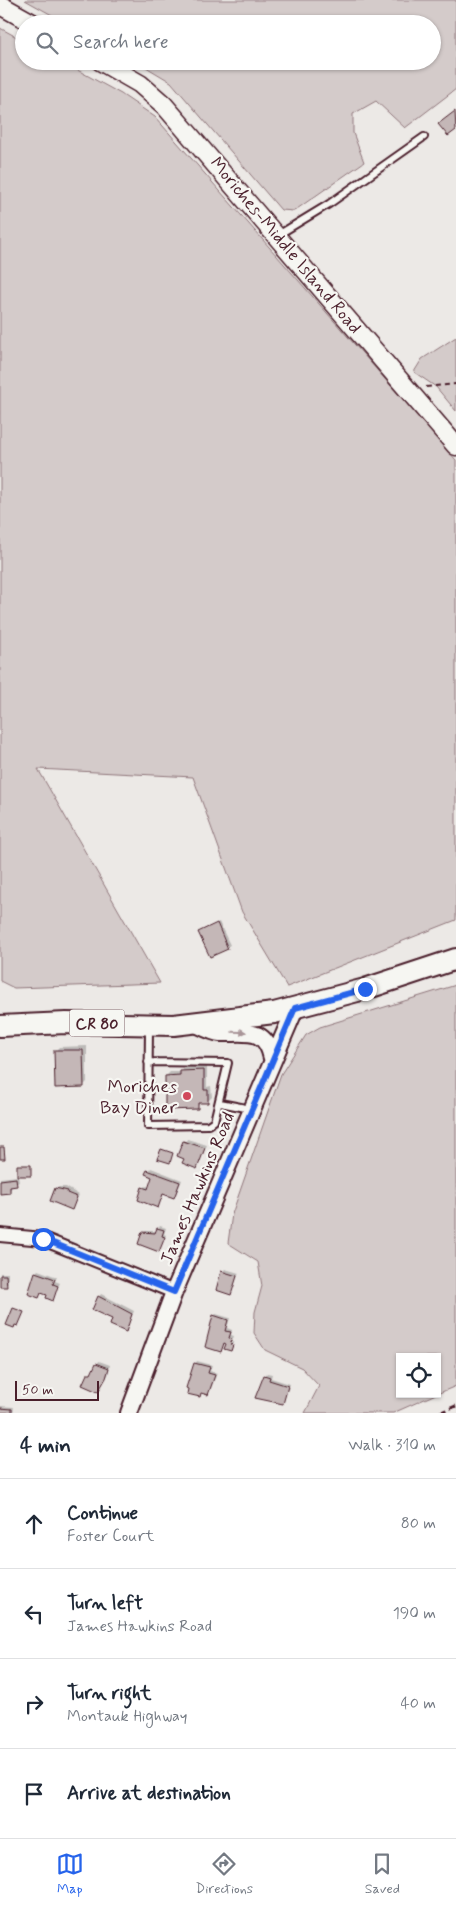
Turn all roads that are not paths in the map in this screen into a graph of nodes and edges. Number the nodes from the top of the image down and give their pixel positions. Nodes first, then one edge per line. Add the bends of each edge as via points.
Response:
1 (0, 4) edge
2 (19, 15) edge
3 (116, 70) edge
4 (424, 137) dead end
5 (278, 235) junction
6 (456, 446) edge
7 (456, 959) edge
8 (456, 964) edge
9 (420, 972) junction
10 (295, 1008) junction
11 (194, 1023) junction
12 (149, 1024) junction
13 (0, 1026) edge
14 (272, 1058) junction
15 (148, 1062) junction
16 (220, 1102) junction
17 (253, 1110) junction
18 (0, 1235) edge
19 (174, 1292) junction
20 (129, 1413) edge

1 - 2 main road
3 - 5 main road, Moriches-Middle Island Road via 157,97
4 - 5 lane via 329,204
5 - 6 main road, Moriches-Middle Island Road
7 - 9 main road, CR 80
8 - 9 main road, CR 80
9 - 10 main road, CR 80
10 - 11 main road, CR 80
10 - 14 street, James Hawkins Road
11 - 12 main road, CR 80
11 -> 14 street via 217,1033 239,1031 263,1037
12 - 13 main road, CR 80
12 - 15 lane
14 - 17 street, James Hawkins Road
15 - 16 lane via 228,1063
15 - 16 lane via 148,1126 208,1125 214,1121
16 - 17 lane
17 - 19 street, James Hawkins Road
18 - 19 street via 43,1239
19 - 20 street, James Hawkins Road

